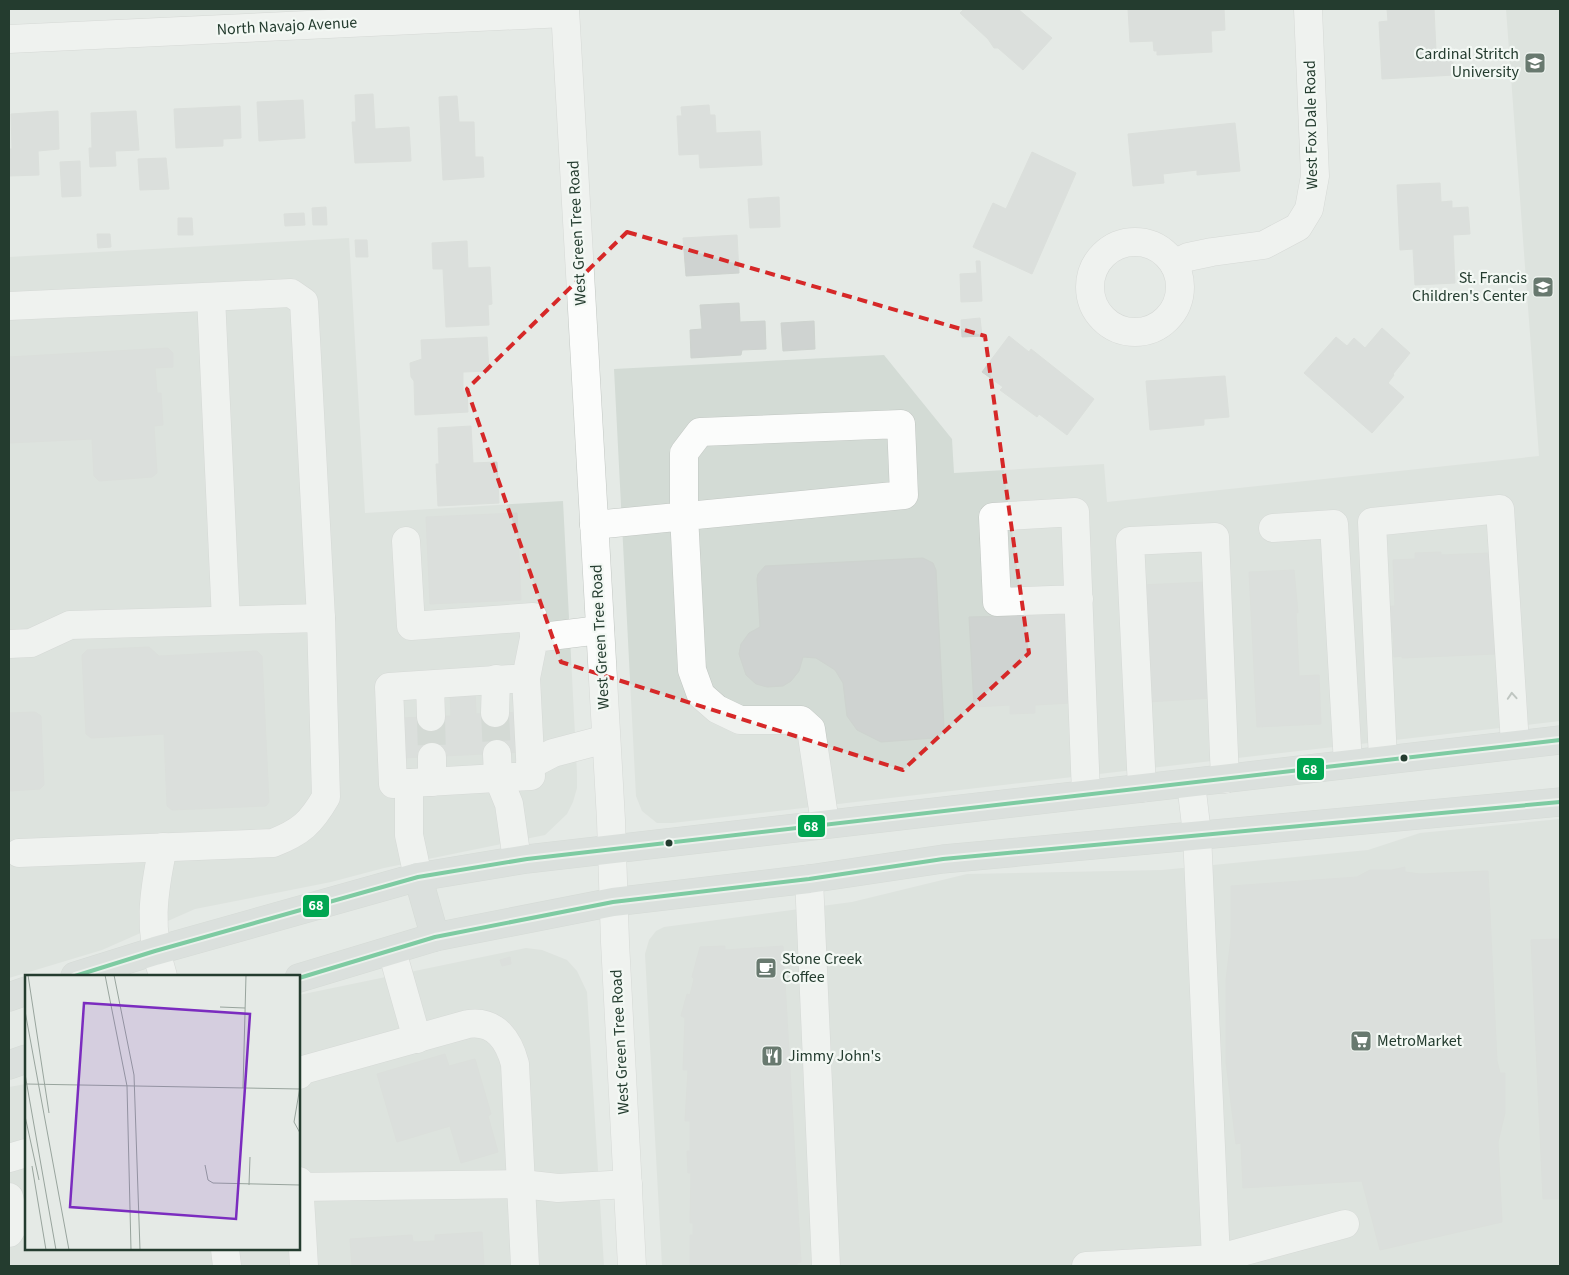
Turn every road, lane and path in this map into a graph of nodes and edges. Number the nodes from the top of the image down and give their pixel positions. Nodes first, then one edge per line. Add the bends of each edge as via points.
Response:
1 (1308, 9) edge
2 (565, 11) edge
3 (9, 39) edge
4 (1174, 264) dead end
5 (211, 297) junction
6 (9, 306) edge
7 (684, 515) junction
8 (594, 525) junction
9 (1273, 528) dead end
10 (406, 541) dead end
11 (1079, 599) dead end
12 (321, 618) junction
13 (226, 620) junction
14 (600, 630) junction
15 (534, 638) junction
16 (9, 644) edge
17 (526, 678) junction
18 (496, 679) junction
19 (430, 685) junction
20 (495, 713) tunnel mouth
21 (431, 717) tunnel mouth
22 (606, 740) junction
23 (1560, 740) edge
24 (1515, 744) junction
25 (1383, 760) junction
26 (1348, 764) junction
27 (530, 765) junction
28 (497, 766) junction
29 (424, 774) junction
30 (1226, 779) junction
31 (1191, 782) junction
32 (1142, 788) junction
33 (1086, 794) junction
34 (1560, 802) edge
35 (825, 823) junction
36 (1197, 834) junction
37 (163, 847) junction
38 (612, 848) junction
39 (19, 853) dead end
40 (517, 860) junction
41 (418, 877) junction
42 (809, 879) junction
43 (613, 902) junction
44 (435, 937) junction
45 (392, 951) junction
46 (159, 964) edge
47 (82, 975) edge
48 (300, 978) edge
49 (25, 991) edge
50 (9, 997) edge
51 (417, 1039) junction
52 (25, 1059) edge
53 (9, 1065) edge
54 (300, 1074) edge
55 (25, 1153) edge
56 (9, 1158) edge
57 (522, 1184) junction
58 (628, 1184) junction
59 (300, 1187) edge
60 (9, 1197) edge
61 (300, 1203) edge
62 (1345, 1224) dead end
63 (9, 1233) edge
64 (225, 1250) edge
65 (1216, 1259) junction
66 (226, 1266) edge
67 (304, 1266) edge
68 (525, 1266) edge
69 (632, 1266) edge
70 (826, 1266) edge
71 (1086, 1266) edge

1 - 4 street, West Fox Dale Road via 1315,176 1309,209 1298,226 1264,245 1188,257
2 - 3 street, North Navajo Avenue
2 - 8 street, West Green Tree Road
5 - 6 street
5 - 12 street via 291,293 304,302
5 - 13 street
7 - 7 street via 684,452 700,432 901,424 904,495
7 - 8 street
7 - 35 street via 692,670 701,695 717,709 740,720 801,720 811,729
8 - 14 street, West Green Tree Road
9 - 26 street via 1334,524
10 - 15 street via 411,626 533,616
11 - 33 street
12 - 13 street
12 - 37 street via 326,797 316,814 295,834 273,843
13 - 16 street via 70,624 31,643
14 - 15 street
14 - 22 street, West Green Tree Road
15 - 17 street
17 - 18 street
17 - 27 street
18 - 19 street
18 - 20 street
19 - 21 street
19 - 29 street via 389,687 393,784
22 - 27 street via 553,754
22 - 38 street, West Green Tree Road
23 - 24 main road
24 - 25 main road
24 -> 25 street via 1500,509 1372,522
25 - 26 main road
26 - 30 main road
27 - 28 street via 531,776
28 - 29 street
28 - 40 street via 509,804
29 - 41 street via 409,836
30 - 31 main road
30 - 32 street via 1215,536 1130,541
31 - 32 main road
31 - 36 street
32 - 33 main road
33 - 35 main road
34 - 36 main road
35 - 38 main road
36 - 42 main road via 942,859
36 - 65 street
37 - 39 street
37 - 46 street via 153,894
38 - 40 main road
38 - 43 street, West Green Tree Road
40 - 41 main road
41 - 44 main road
41 - 46 main road
42 - 43 main road
42 - 70 street
43 - 44 main road
43 - 58 street, West Green Tree Road
44 - 45 main road
45 - 48 main road
45 - 51 street
46 - 47 main road
49 - 50 main road
51 - 54 street via 303,1070
51 - 57 street via 478,1023 504,1038 515,1064
52 - 53 main road
55 - 56 street
57 - 58 street via 558,1188
57 - 59 street
57 - 68 street
58 - 69 street, West Green Tree Road
60 - 63 street via 14,1223
61 - 67 street
62 - 65 street
64 - 66 street
65 - 71 street

